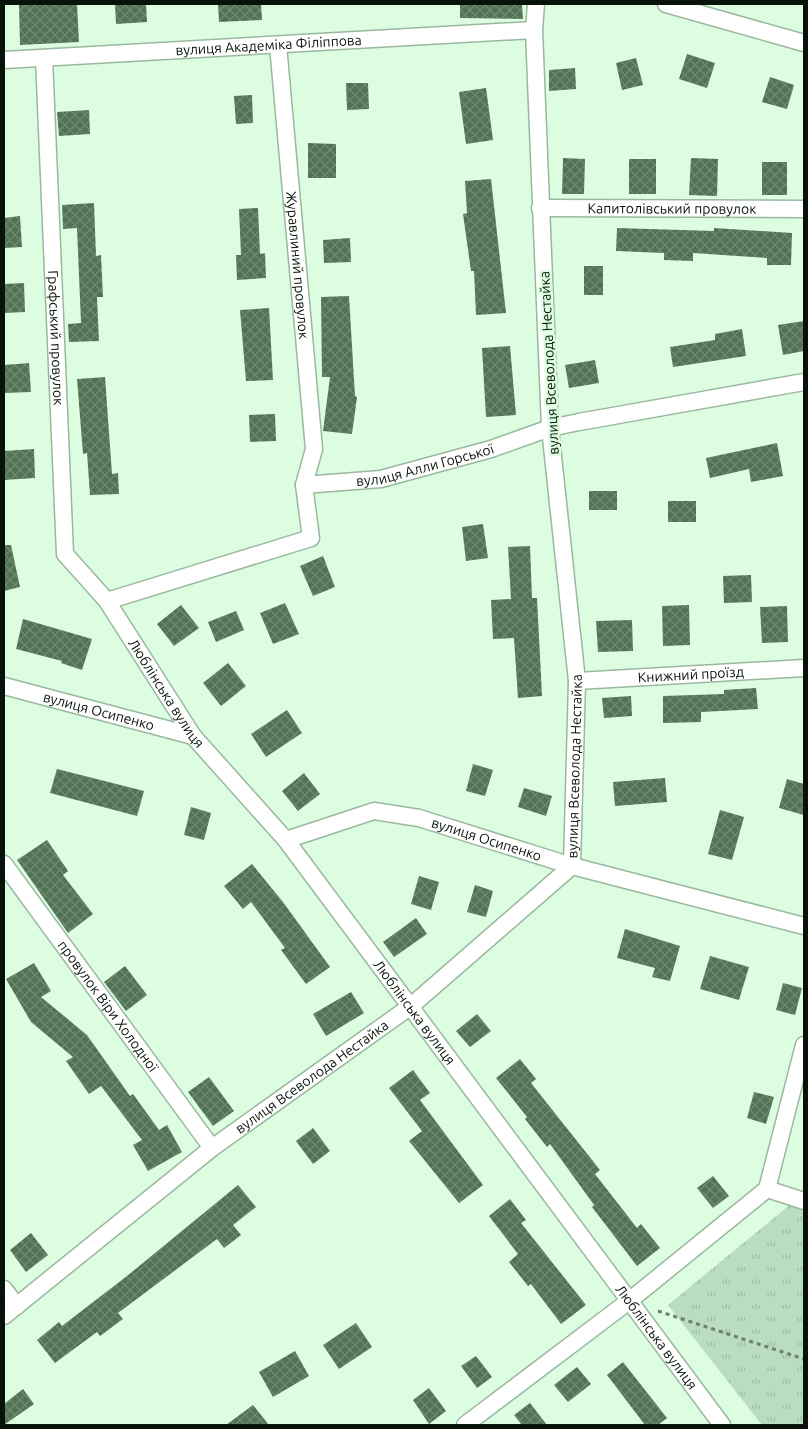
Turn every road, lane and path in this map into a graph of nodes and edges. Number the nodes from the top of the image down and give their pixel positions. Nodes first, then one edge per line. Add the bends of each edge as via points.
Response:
1 (536, 4) edge
2 (666, 4) edge
3 (534, 30) junction
4 (804, 42) edge
5 (278, 45) junction
6 (44, 58) junction
7 (4, 60) edge
8 (540, 208) junction
9 (804, 210) edge
10 (804, 382) edge
11 (550, 428) junction
12 (304, 485) junction
13 (107, 601) junction
14 (804, 668) edge
15 (577, 681) junction
16 (4, 686) edge
17 (193, 736) junction
18 (286, 840) junction
19 (4, 864) edge
20 (572, 866) junction
21 (804, 926) edge
22 (411, 1006) junction
23 (804, 1045) edge
24 (212, 1148) junction
25 (767, 1189) junction
26 (804, 1201) edge
27 (4, 1289) edge
28 (629, 1301) junction
29 (17, 1306) junction
30 (4, 1316) edge
31 (804, 1359) edge
32 (464, 1425) edge
33 (722, 1425) edge

1 - 3 street, вулиця Всеволода Нестайка
2 - 4 street
3 - 5 street, вулиця Академіка Філіппова
3 - 8 street, вулиця Всеволода Нестайка
5 - 6 street, вулиця Академіка Філіппова
5 - 12 street, Журавлиний провулок via 314,449
6 - 7 street, вулиця Академіка Філіппова
6 - 13 street, Графський провулок via 65,554
8 - 9 street, Капитолівський провулок
8 - 11 street, вулиця Всеволода Нестайка
10 - 11 street, вулиця Алли Горської
11 - 12 street, вулиця Алли Горської via 491,449 381,479
11 - 15 street, вулиця Всеволода Нестайка
12 - 13 street via 311,538
13 - 17 street, Люблінська вулиця
14 - 15 street, Книжний проїзд
15 - 20 street, вулиця Всеволода Нестайка
16 - 17 street, вулиця Осипенко
17 - 18 street, Люблінська вулиця
18 - 20 street, вулиця Осипенко via 374,811 419,818
18 - 22 street, Люблінська вулиця
19 - 24 street, провулок Віри Холодної
20 - 21 street, вулиця Осипенко
20 - 22 street, вулиця Всеволода Нестайка
22 - 24 street, вулиця Всеволода Нестайка
22 - 28 street, Люблінська вулиця
23 - 25 street
24 - 29 street, вулиця Всеволода Нестайка
25 - 26 street
25 - 28 street
27 - 29 street
28 - 31 path
28 - 32 street
28 - 33 street, Люблінська вулиця
29 - 30 street, вулиця Всеволода Нестайка

